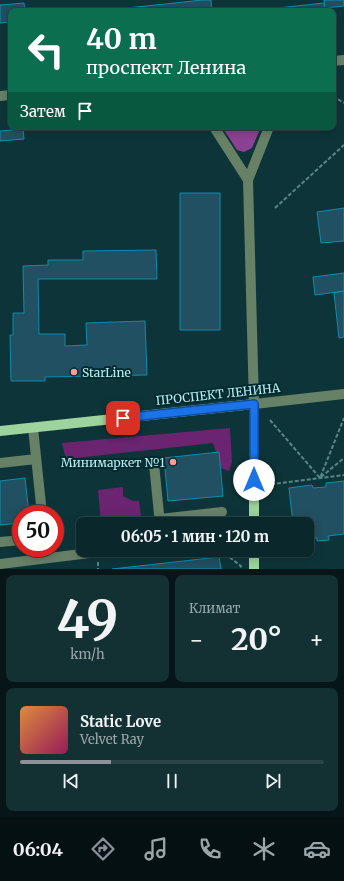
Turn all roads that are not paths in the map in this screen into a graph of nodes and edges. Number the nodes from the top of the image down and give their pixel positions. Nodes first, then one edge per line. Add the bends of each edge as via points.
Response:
1 (216, 130) edge
2 (268, 130) edge
3 (248, 180) junction
4 (344, 394) edge
5 (254, 404) junction
6 (32, 428) junction
7 (0, 431) edge
8 (36, 460) junction
9 (0, 463) edge
10 (154, 464) dead end
11 (41, 505) edge
12 (222, 512) dead end
13 (160, 517) edge
14 (188, 517) edge
15 (254, 517) edge
16 (12, 541) edge
17 (0, 542) edge
18 (76, 555) edge
19 (254, 557) edge
20 (0, 564) edge
21 (254, 569) edge

1 - 3 street
2 - 3 street
3 - 5 street
4 - 5 street, ПРОСПЕКТ ЛЕНИНА
5 - 6 main road, ПРОСПЕКТ ЛЕНИНА
5 - 15 main road
6 - 7 main road, ПРОСПЕКТ ЛЕНИНА
6 - 8 street
8 - 9 street
8 - 11 street
10 - 13 street
12 - 14 street
16 - 17 street
18 - 20 street
19 - 21 main road

